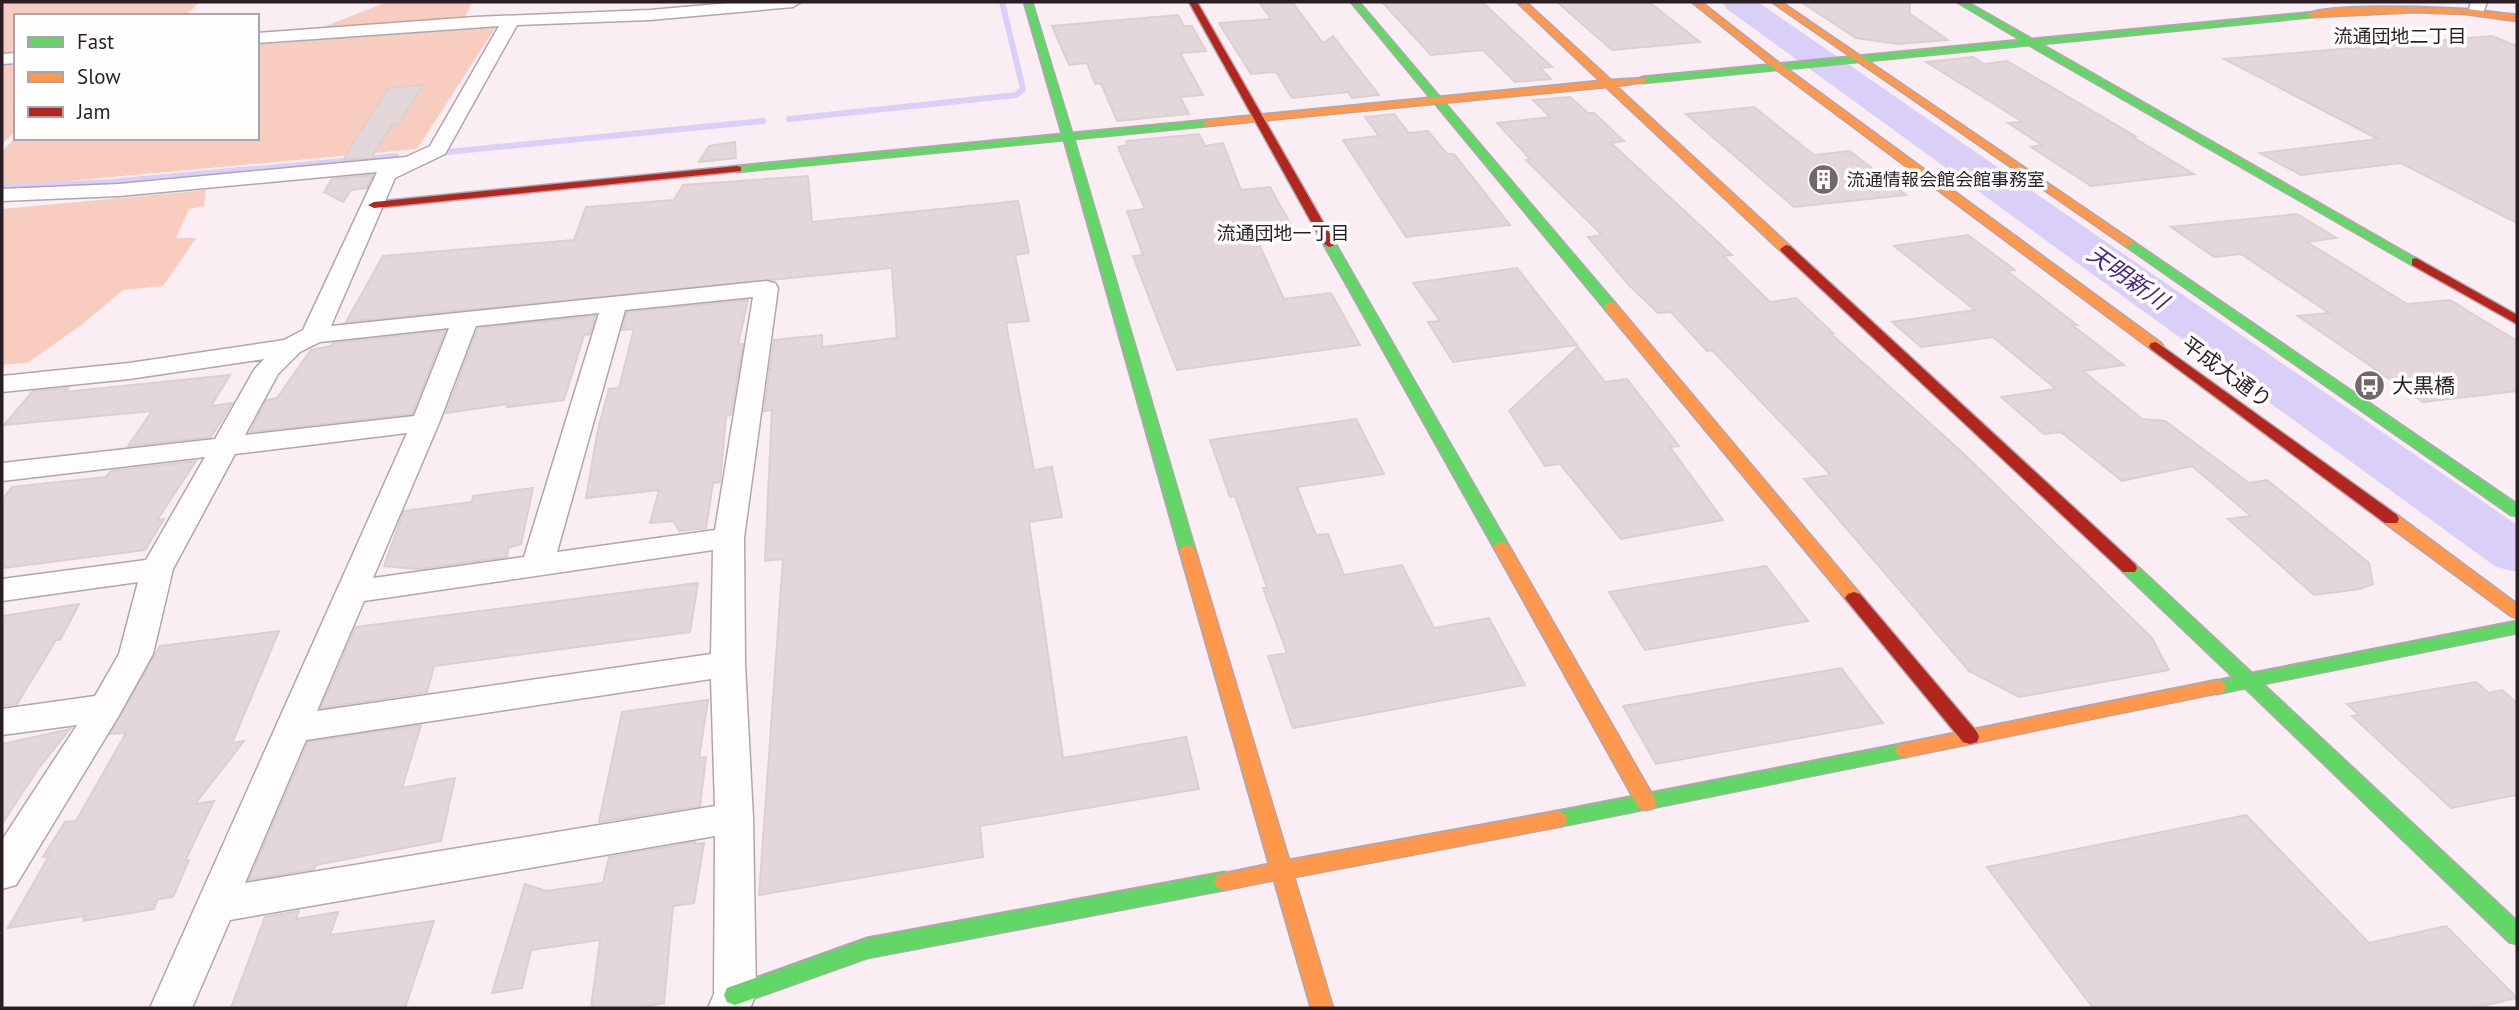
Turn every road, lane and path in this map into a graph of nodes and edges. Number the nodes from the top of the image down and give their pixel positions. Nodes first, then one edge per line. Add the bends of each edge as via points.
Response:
1 (486, 2) edge
2 (584, 2) edge
3 (793, 2) edge
4 (1028, 2) edge
5 (1193, 2) edge
6 (1355, 2) edge
7 (1521, 2) edge
8 (1696, 2) edge
9 (1776, 2) edge
10 (1962, 2) edge
11 (2478, 5) edge
12 (2226, 6) dead end
13 (2517, 18) edge
14 (2255, 19) junction
15 (567, 20) junction
16 (475, 22) junction
17 (510, 22) junction
18 (259, 38) edge
19 (2033, 42) junction
20 (1860, 57) junction
21 (1783, 64) junction
22 (1609, 82) junction
23 (1436, 99) junction
24 (1256, 117) junction
25 (1070, 137) junction
26 (407, 163) junction
27 (2, 195) edge
28 (374, 205) junction
29 (614, 304) junction
30 (466, 318) junction
31 (2517, 320) edge
32 (303, 341) junction
33 (2, 384) edge
34 (425, 423) junction
35 (223, 446) junction
36 (2, 471) edge
37 (2517, 511) edge
38 (729, 538) junction
39 (537, 566) junction
40 (157, 569) junction
41 (2, 590) edge
42 (352, 592) junction
43 (2517, 612) edge
44 (2517, 627) edge
45 (728, 664) junction
46 (2250, 681) junction
47 (106, 708) junction
48 (2, 722) edge
49 (293, 728) junction
50 (1970, 737) junction
51 (1646, 802) junction
52 (734, 818) junction
53 (1279, 870) junction
54 (2, 873) edge
55 (216, 905) junction
56 (2517, 935) edge
57 (732, 1002) edge
58 (171, 1008) edge
59 (1322, 1008) edge

1 - 16 street
2 - 15 street
3 - 15 street
4 - 25 street
5 - 24 street
6 - 23 street
7 - 22 street
8 - 21 street, 平成大通り
9 - 20 street
10 - 19 street
11 - 13 street
11 - 14 street
12 - 14 street
14 - 19 street
15 - 17 street
16 - 17 street
16 - 18 street
17 - 26 street via 438,150
19 - 20 street
19 - 31 street
20 - 21 street
20 - 37 street
21 - 22 street
21 - 43 street, 平成大通り
22 - 23 street
22 - 46 street
23 - 24 street
23 - 50 street
24 - 25 street
24 - 51 street
25 - 28 street
25 - 53 street
26 - 27 street via 119,190
26 - 28 street via 386,174
28 - 32 street
29 - 30 street
29 - 38 street via 766,288
29 - 39 street
30 - 32 street
30 - 34 street
32 - 33 street via 129,371
32 - 35 street via 267,370
34 - 35 street
34 - 42 street
35 - 36 street
35 - 40 street
38 - 39 street
38 - 45 street
39 - 42 street
40 - 41 street
40 - 47 street via 136,654
42 - 49 street
44 - 46 street
45 - 49 street
45 - 52 street
46 - 50 street
46 - 56 street
47 - 48 street
47 - 54 street
49 - 55 street
50 - 51 street
51 - 53 street
52 - 55 street
52 - 57 street
53 - 57 street via 867,948
53 - 59 street
55 - 58 street

